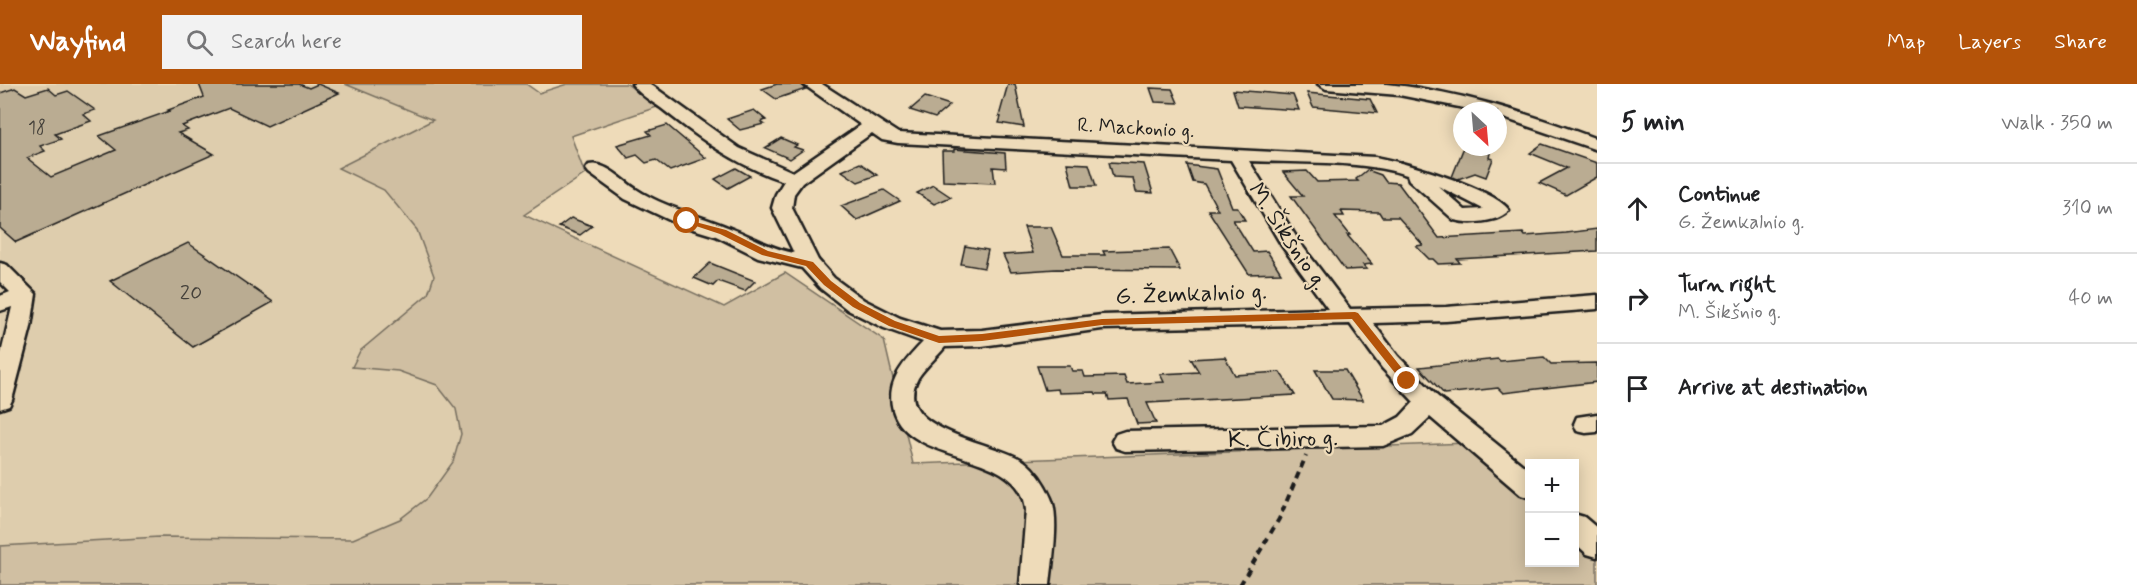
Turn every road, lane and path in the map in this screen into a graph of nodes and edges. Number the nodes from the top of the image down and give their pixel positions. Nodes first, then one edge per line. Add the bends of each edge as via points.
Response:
1 (640, 84) edge
2 (811, 84) edge
3 (1326, 84) edge
4 (1394, 87) edge
5 (873, 125) junction
6 (1597, 145) edge
7 (1236, 154) junction
8 (1400, 165) junction
9 (595, 169) dead end
10 (795, 179) junction
11 (809, 264) junction
12 (0, 270) edge
13 (25, 294) junction
14 (1597, 302) edge
15 (0, 304) edge
16 (1349, 316) junction
17 (939, 339) junction
18 (0, 399) edge
19 (1428, 402) junction
20 (1314, 437) junction
21 (1125, 441) dead end
22 (1525, 483) edge
23 (1579, 529) edge
24 (1597, 545) edge
25 (1035, 585) edge
26 (1240, 585) edge

1 - 10 street via 734,154 769,172
2 - 5 street, R. Mackonio g.
3 - 4 street
4 - 6 street via 1501,112
5 - 7 street, R. Mackonio g. via 898,138
5 - 10 street
7 - 8 street, R. Mackonio g.
7 - 16 street, M. Šikšnio g. via 1292,246
8 - 8 street, R. Mackonio g. via 1461,216 1499,210 1436,177
9 - 11 street via 632,195 687,221 723,232 765,253
10 - 11 street, G. Žemkalnio g. via 782,208
11 - 17 street, G. Žemkalnio g. via 856,305 892,323
12 - 13 street
13 - 15 street
13 - 18 street
14 - 16 street, G. Žemkalnio g. via 1446,314
16 - 17 street, G. Žemkalnio g. via 1102,322 982,338
16 - 19 street, M. Šikšnio g.
17 - 25 street via 907,376 904,408 910,421 927,435 988,453 1027,480 1039,502
19 - 20 street, K. Čibiro g. via 1409,426 1397,433
19 - 22 street, M. Šikšnio g.
20 - 21 street, K. Čibiro g.
20 - 26 path via 1279,519
23 - 24 street

